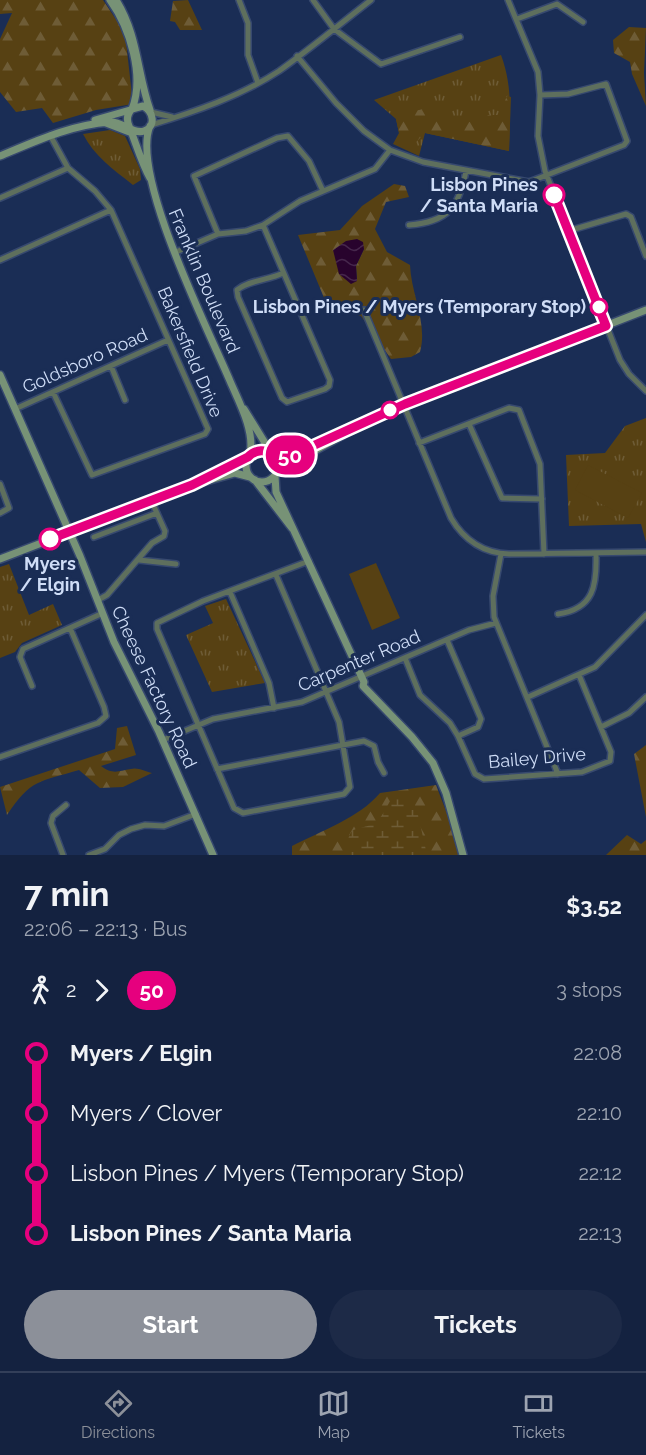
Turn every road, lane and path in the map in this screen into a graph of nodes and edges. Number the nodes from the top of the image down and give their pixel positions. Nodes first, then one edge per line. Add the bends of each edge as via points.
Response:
1 (110, 0) edge
2 (116, 0) edge
3 (239, 0) edge
4 (314, 0) edge
5 (371, 0) edge
6 (508, 0) edge
7 (517, 19) junction
8 (583, 22) dead end
9 (334, 29) junction
10 (460, 37) dead end
11 (297, 56) junction
12 (258, 83) junction
13 (540, 95) junction
14 (131, 110) junction
15 (150, 111) junction
16 (185, 115) junction
17 (84, 124) junction
18 (150, 126) junction
19 (130, 129) junction
20 (50, 135) junction
21 (390, 150) junction
22 (0, 156) edge
23 (68, 168) junction
24 (466, 171) junction
25 (547, 176) junction
26 (150, 178) junction
27 (323, 191) junction
28 (0, 198) edge
29 (111, 210) junction
30 (263, 225) junction
31 (409, 225) dead end
32 (568, 231) junction
33 (218, 234) junction
34 (176, 252) junction
35 (646, 256) edge
36 (0, 260) edge
37 (284, 273) junction
38 (364, 310) dead end
39 (646, 310) edge
40 (606, 326) junction
41 (168, 340) junction
42 (111, 366) junction
43 (0, 375) edge
44 (646, 390) edge
45 (53, 392) junction
46 (236, 394) junction
47 (125, 400) dead end
48 (405, 404) junction
49 (15, 409) junction
50 (366, 421) junction
51 (469, 424) junction
52 (419, 443) junction
53 (272, 452) junction
54 (249, 456) junction
55 (276, 474) junction
56 (253, 479) junction
57 (0, 484) edge
58 (192, 485) junction
59 (542, 499) junction
60 (151, 500) junction
61 (0, 513) edge
62 (157, 513) junction
63 (293, 528) junction
64 (69, 532) junction
65 (94, 537) dead end
66 (646, 552) edge
67 (501, 554) junction
68 (544, 554) junction
69 (596, 554) junction
70 (0, 559) edge
71 (140, 560) junction
72 (309, 561) junction
73 (176, 564) dead end
74 (276, 575) junction
75 (230, 592) junction
76 (98, 600) junction
77 (103, 613) junction
78 (558, 614) dead end
79 (646, 615) edge
80 (496, 623) junction
81 (70, 628) junction
82 (447, 640) junction
83 (405, 658) junction
84 (579, 675) junction
85 (363, 680) junction
86 (32, 686) dead end
87 (327, 692) junction
88 (528, 697) junction
89 (646, 697) edge
90 (274, 708) junction
91 (198, 724) junction
92 (601, 727) junction
93 (458, 736) junction
94 (163, 740) junction
95 (344, 745) junction
96 (0, 757) edge
97 (217, 769) junction
98 (384, 773) dead end
99 (558, 774) junction
100 (66, 804) dead end
101 (196, 814) junction
102 (63, 855) edge
103 (89, 855) edge
104 (213, 855) edge
105 (463, 855) edge

1 - 14 main road via 121,18 132,52 137,90
2 - 15 main road via 135,40
3 - 12 street via 248,23 248,55
4 - 9 street
5 - 9 street
6 - 7 street
7 - 8 street via 557,4
7 - 13 street via 533,58
9 - 10 street via 381,64
9 - 11 street
11 - 12 street
11 - 21 street via 336,103
12 - 16 street
13 - 25 street via 538,136
13 - 25 street via 568,94 606,84 627,136 624,145
14 - 15 main road via 143,106
14 - 17 main road
14 - 19 main road via 127,118
15 - 16 street via 167,117
15 - 18 main road
16 - 18 street
17 - 19 main road via 117,122
17 - 20 main road
18 - 19 main road via 140,131
18 - 26 main road, Franklin Boulevard via 145,140
19 - 26 main road, Franklin Boulevard
20 - 22 main road
20 - 23 street, Bakersfield Drive
21 - 24 street
21 - 27 street via 375,169
23 - 28 street
23 - 29 street, Bakersfield Drive
24 - 25 street via 519,182
24 - 31 street via 455,208 422,224
25 - 32 street
26 - 34 main road, Franklin Boulevard via 158,210
27 - 30 street
27 - 33 street via 299,148 288,136 277,138 194,176
29 - 36 street
29 - 41 street, Bakersfield Drive
30 - 33 street
30 - 37 street
32 - 35 street via 626,214 631,217
32 - 40 street
33 - 34 street
34 - 46 main road, Franklin Boulevard
37 - 37 street via 237,290 286,402 326,389 330,380
38 - 48 street
39 - 40 main road
40 - 44 street via 625,369
40 - 48 main road
41 - 42 street, Goldsboro Road
41 - 45 street, Bakersfield Drive via 206,423 206,434 92,475
42 - 45 street, Goldsboro Road
42 - 47 street
43 - 49 main road, Cheese Factory Road
45 - 49 street, Goldsboro Road
46 - 53 main road, Franklin Boulevard
46 - 54 main road, Franklin Boulevard via 251,437
48 - 50 main road
48 - 52 street
49 - 64 main road, Cheese Factory Road
50 - 53 main road via 295,454
50 - 55 main road
51 - 52 street
51 - 59 street via 502,498
51 - 59 street via 508,408 519,410 540,461
52 - 67 street via 456,527 479,547
53 - 54 main road via 259,449
53 - 55 main road via 278,462
54 - 56 main road via 246,465
54 - 58 main road
55 - 56 main road via 266,482
55 - 63 main road via 274,486
56 - 58 main road via 235,473
56 - 63 main road
57 - 61 street via 9,508
58 - 60 main road
59 - 68 street
60 - 62 street
60 - 64 main road
62 - 65 street
62 - 71 street via 165,536 152,543
63 - 72 main road
64 - 70 main road
64 - 76 main road, Cheese Factory Road
66 - 69 street
67 - 68 street
67 - 80 street via 493,596
68 - 69 street
69 - 78 street via 596,581 591,596 569,612
71 - 73 street
71 - 76 street
72 - 74 street
72 - 85 main road
74 - 75 street
74 - 87 street
75 - 90 street via 269,683
75 - 91 street via 157,623
76 - 77 main road, Cheese Factory Road
77 - 81 street
77 - 94 main road, Cheese Factory Road
79 - 84 street via 600,663
80 - 82 street, Carpenter Road
80 - 88 street
81 - 86 street via 23,649 20,657
81 - 96 street via 106,716 98,723
82 - 83 street, Carpenter Road
82 - 93 street via 481,720 478,728
83 - 85 street, Carpenter Road
83 - 93 street, Bailey Drive via 420,694
84 - 88 street
84 - 92 street, Bailey Drive
85 - 87 street, Carpenter Road
85 - 105 main road via 433,763 446,793
87 - 90 street, Carpenter Road
87 - 95 street
88 - 99 street
89 - 92 street via 629,713
90 - 91 street, Carpenter Road
91 - 94 street, Carpenter Road
91 - 97 street
92 - 99 street, Bailey Drive via 611,752 610,760 589,771
93 - 99 street, Bailey Drive via 480,778
94 - 101 main road, Cheese Factory Road
95 - 97 street
95 - 97 street via 350,787 346,793 247,813 234,808
95 - 98 street via 371,743
100 - 102 street via 51,823
101 - 103 street via 164,826 131,829 105,849
101 - 104 main road, Cheese Factory Road

